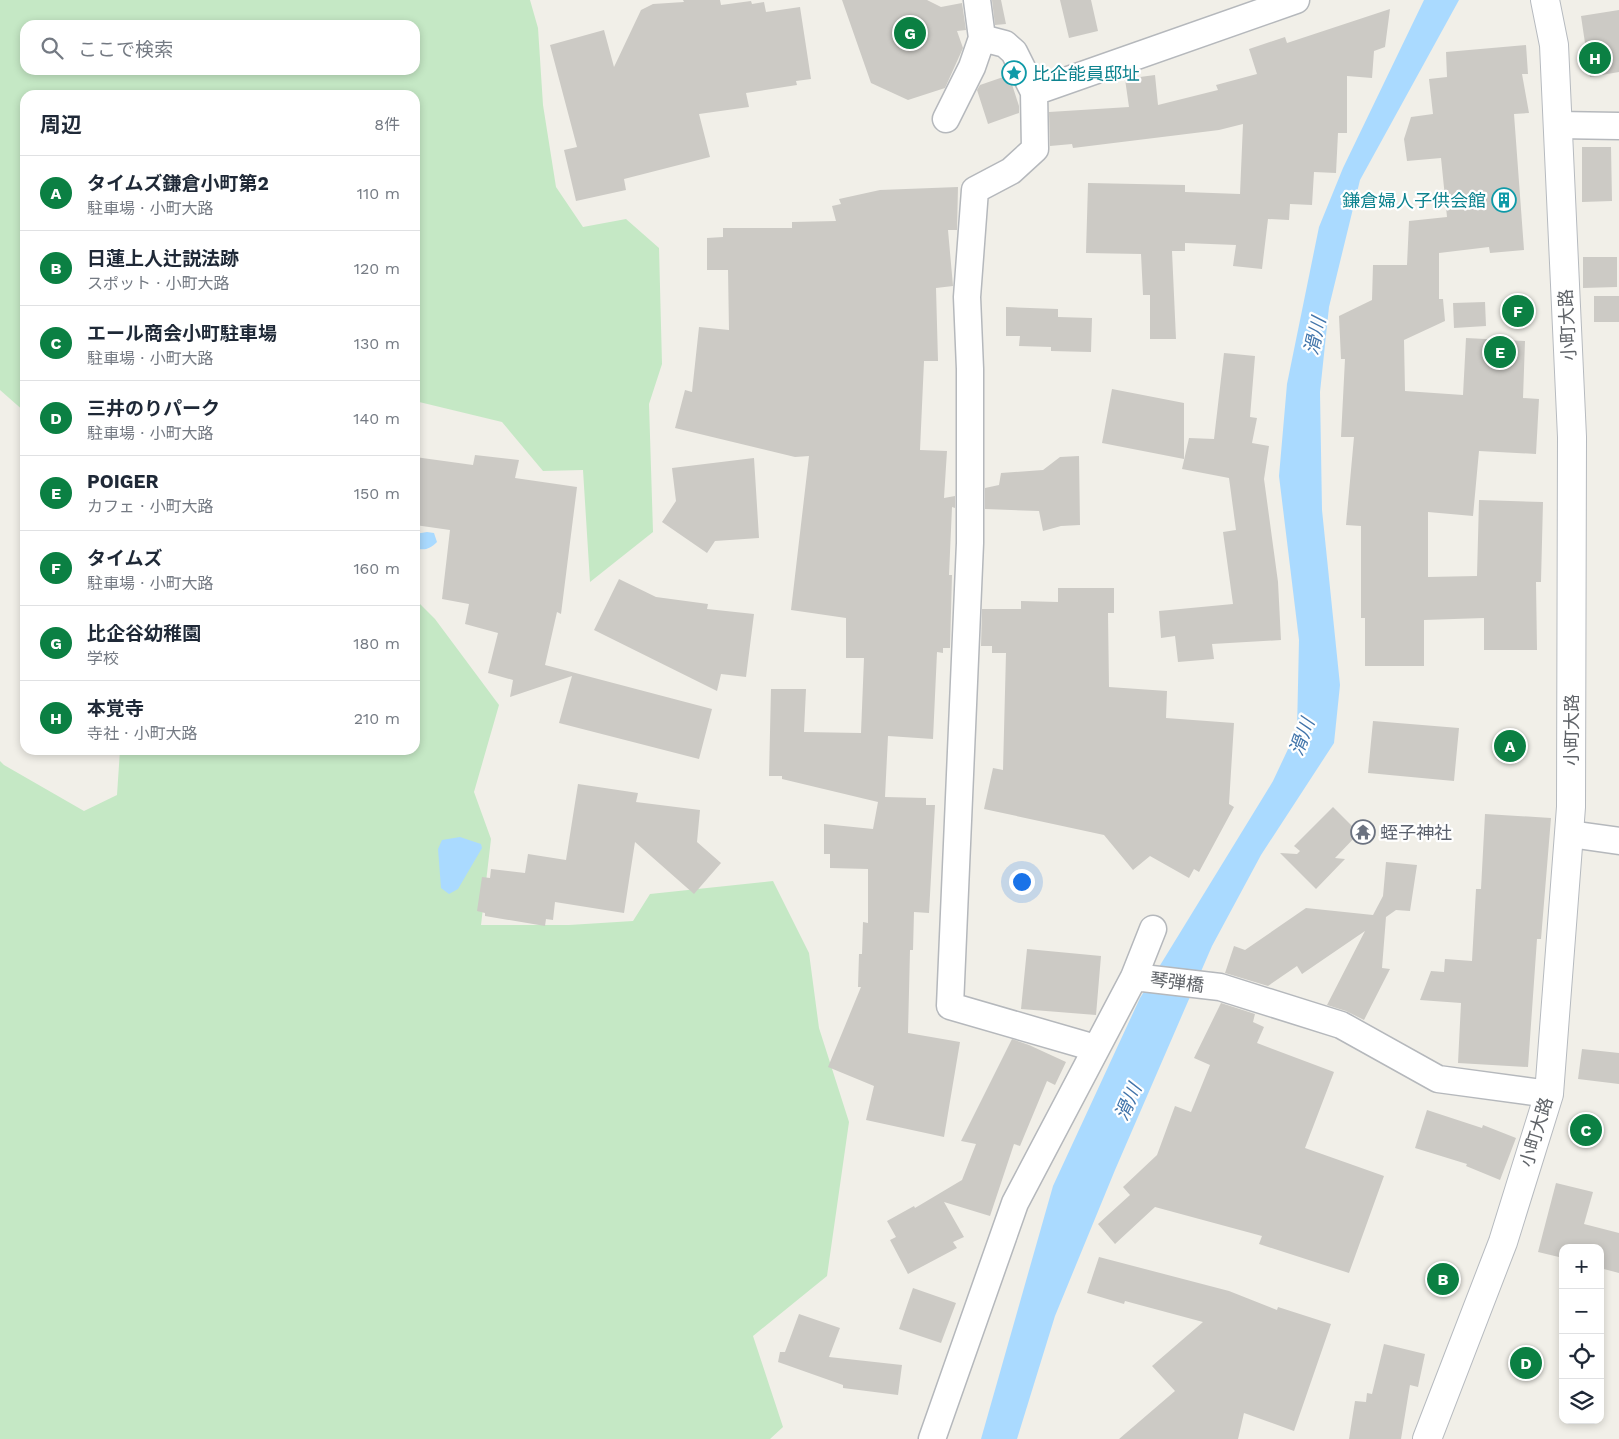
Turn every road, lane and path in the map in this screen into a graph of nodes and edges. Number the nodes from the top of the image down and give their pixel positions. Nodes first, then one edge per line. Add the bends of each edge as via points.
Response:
1 (976, 0) edge
2 (1296, 0) edge
3 (1545, 0) edge
4 (982, 38) junction
5 (1034, 92) junction
6 (946, 119) dead end
7 (1558, 125) junction
8 (1619, 126) edge
9 (1570, 834) junction
10 (1619, 841) edge
11 (1153, 929) dead end
12 (1134, 977) junction
13 (1095, 1048) junction
14 (1549, 1094) junction
15 (932, 1439) edge
16 (1427, 1439) edge

1 - 4 street
2 - 5 street
3 - 7 street, 小町大路 via 1554,45
4 - 5 street via 1005,44 1014,52
4 - 6 street via 972,67
5 - 13 street via 1035,149 1011,171 975,190 968,297 970,544 950,1006
7 - 8 street
7 - 9 street, 小町大路 via 1572,437
9 - 10 street
9 - 14 street, 小町大路
11 - 12 street
12 - 13 street
12 - 14 street, 琴弾橋 via 1220,987 1341,1025 1438,1079
13 - 15 street via 1015,1203
14 - 16 street, 小町大路 via 1503,1242

